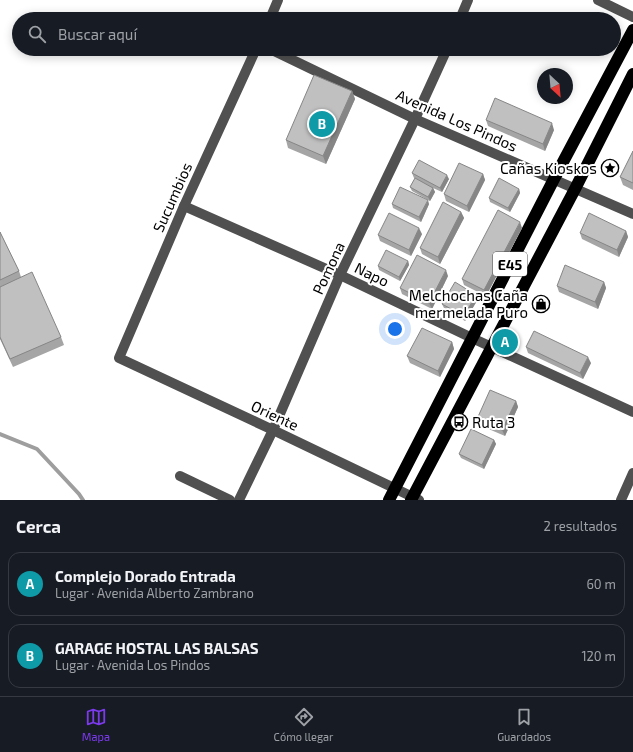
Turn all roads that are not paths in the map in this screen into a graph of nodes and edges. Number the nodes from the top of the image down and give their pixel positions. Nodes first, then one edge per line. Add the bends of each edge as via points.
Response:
1 (278, 0) edge
2 (468, 0) edge
3 (598, 0) edge
4 (273, 12) edge
5 (463, 12) edge
6 (633, 17) edge
7 (633, 30) edge
8 (621, 53) edge
9 (253, 56) edge
10 (284, 56) edge
11 (443, 56) edge
12 (619, 56) edge
13 (633, 74) edge
14 (415, 119) junction
15 (554, 179) junction
16 (575, 188) junction
17 (184, 206) junction
18 (633, 214) edge
19 (340, 275) junction
20 (472, 338) junction
21 (492, 347) junction
22 (118, 358) joint
23 (633, 412) edge
24 (273, 430) junction
25 (633, 473) edge
26 (180, 476) dead end
27 (395, 488) junction
28 (414, 499) edge
29 (230, 500) edge
30 (239, 500) edge
31 (389, 500) edge
32 (621, 500) edge

1 - 4 street
2 - 5 street
3 - 6 street
7 - 8 highway, E45
9 - 17 street, Sucumbios
10 - 14 street, Avenida Los Pindos
11 - 14 street, Pomona
12 - 15 highway, E45
13 - 16 highway, E45
14 - 15 street, Avenida Los Pindos
14 - 19 street, Pomona
15 - 16 street, Avenida Los Pindos
15 - 20 highway, E45
16 - 18 street, Avenida Los Pindos
16 - 21 highway, E45
17 - 19 street, Napo
17 - 22 street, Sucumbios
19 - 20 street, Napo
19 - 24 street, Pomona
20 - 21 street, Napo
20 - 27 highway, E45
21 - 23 street, Napo
21 - 28 highway, E45
22 - 24 street, Oriente
24 - 27 street, Oriente
24 - 30 street, Pomona
25 - 32 street
26 - 29 street
27 - 28 street, Oriente
27 - 31 highway, E45

